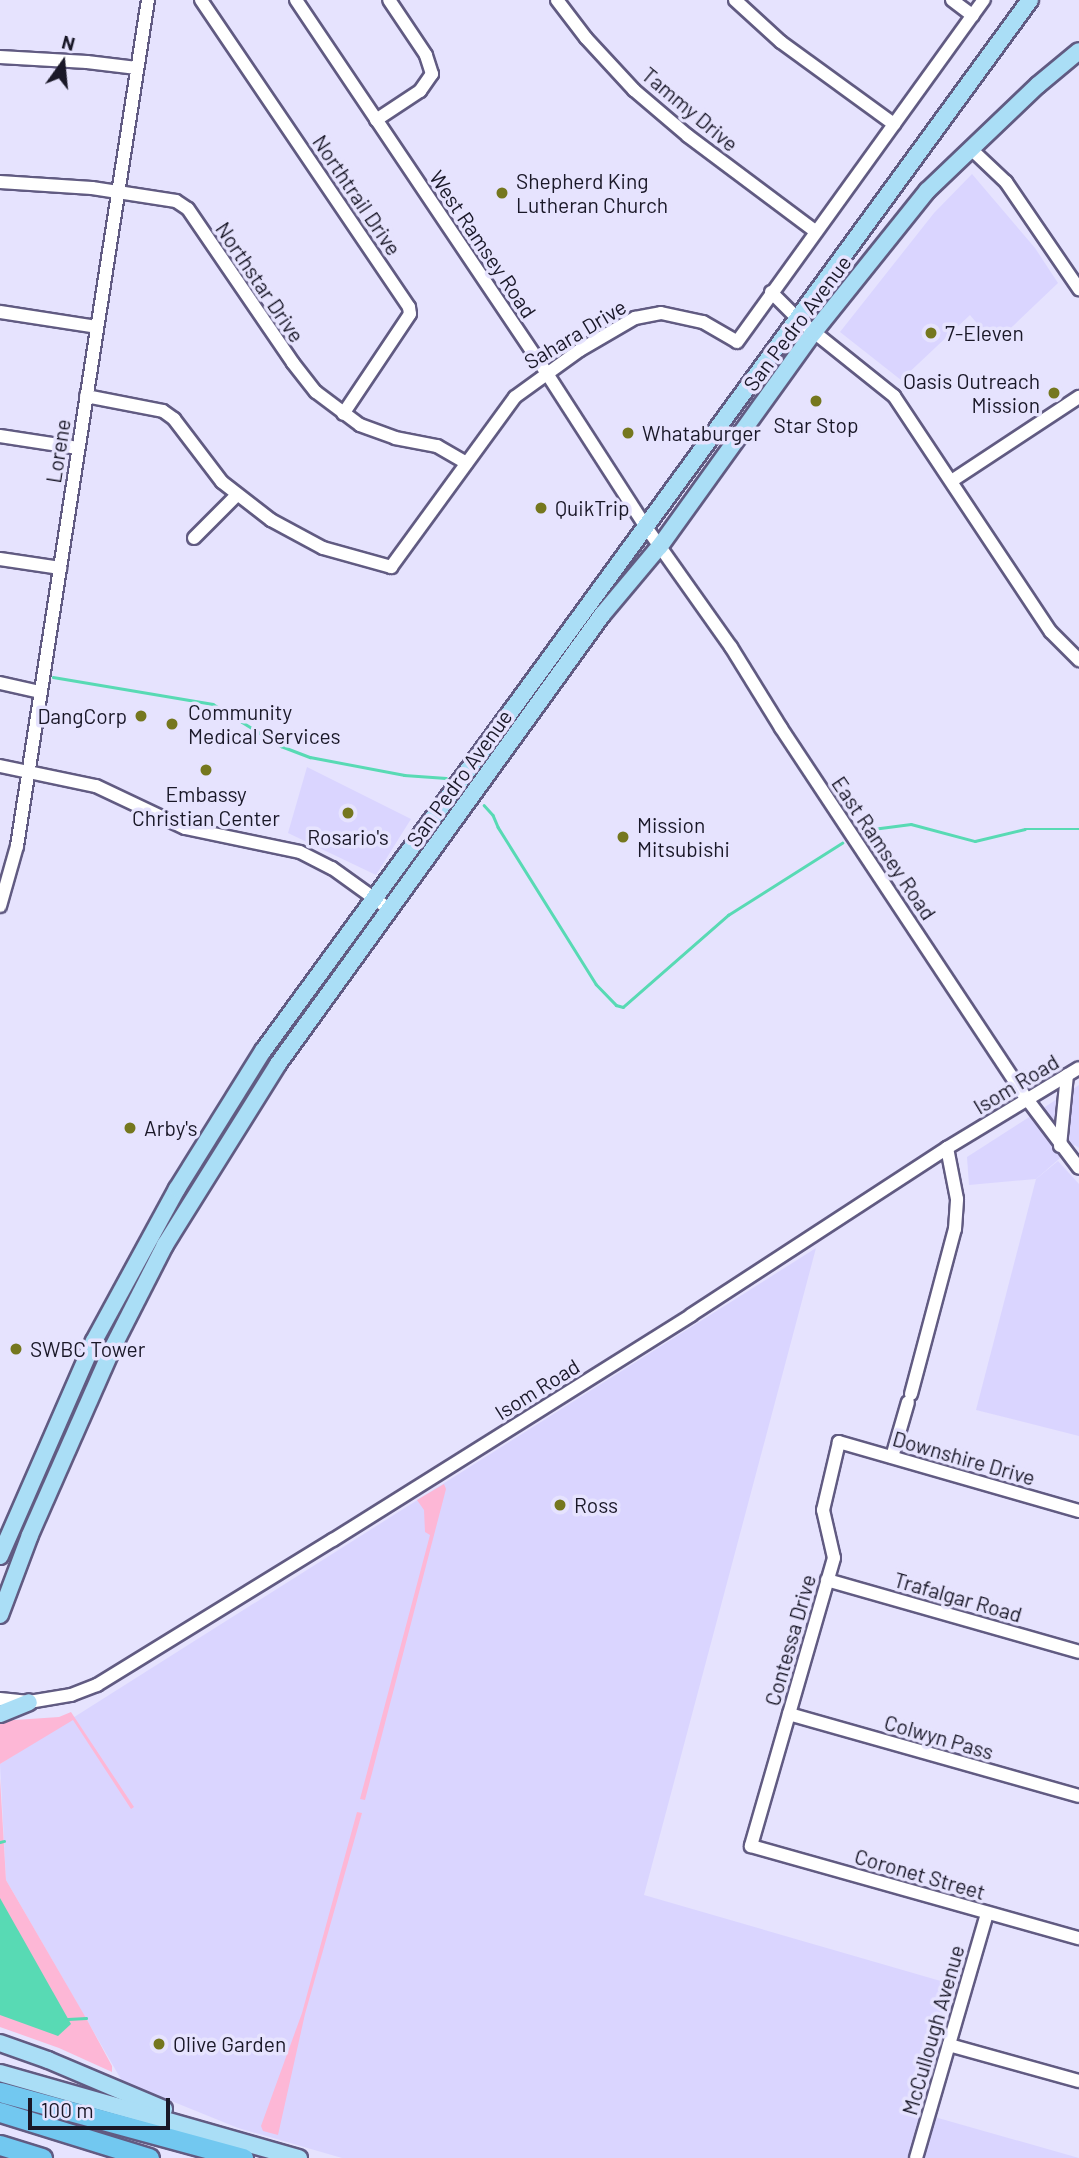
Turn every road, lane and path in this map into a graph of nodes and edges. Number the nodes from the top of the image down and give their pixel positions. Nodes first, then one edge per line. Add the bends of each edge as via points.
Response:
1 (148, 0) edge
2 (201, 0) edge
3 (296, 0) edge
4 (389, 0) edge
5 (557, 0) edge
6 (735, 0) edge
7 (951, 0) edge
8 (984, 0) edge
9 (1030, 0) edge
10 (973, 16) junction
11 (1079, 51) edge
12 (0, 57) edge
13 (137, 68) junction
14 (376, 120) junction
15 (894, 124) junction
16 (970, 148) junction
17 (0, 182) edge
18 (118, 192) junction
19 (815, 231) junction
20 (1079, 289) edge
21 (771, 292) junction
22 (0, 312) edge
23 (799, 320) junction
24 (97, 327) junction
25 (814, 332) junction
26 (546, 372) junction
27 (86, 396) junction
28 (1079, 397) edge
29 (343, 414) junction
30 (0, 436) edge
31 (78, 448) junction
32 (467, 463) junction
33 (953, 480) junction
34 (237, 495) junction
35 (646, 527) junction
36 (194, 538) dead end
37 (660, 546) junction
38 (0, 559) edge
39 (60, 568) junction
40 (1079, 660) edge
41 (0, 683) edge
42 (40, 692) junction
43 (523, 710) junction
44 (0, 766) edge
45 (28, 770) junction
46 (375, 898) junction
47 (0, 906) edge
48 (389, 909) junction
49 (1079, 1068) edge
50 (1068, 1075) junction
51 (1027, 1100) junction
52 (1060, 1146) junction
53 (947, 1148) junction
54 (1079, 1168) edge
55 (88, 1354) junction
56 (106, 1362) junction
57 (75, 1382) junction
58 (93, 1390) junction
59 (839, 1442) joint
60 (892, 1457) junction
61 (1078, 1506) edge
62 (0, 1556) edge
63 (827, 1580) junction
64 (0, 1615) edge
65 (1079, 1652) edge
66 (0, 1699) edge
67 (29, 1702) junction
68 (0, 1714) edge
69 (789, 1714) junction
70 (1079, 1797) edge
71 (751, 1846) joint
72 (987, 1913) junction
73 (1079, 1938) edge
74 (0, 2043) edge
75 (948, 2045) junction
76 (0, 2073) edge
77 (1079, 2081) edge
78 (0, 2092) edge
79 (0, 2112) edge
80 (228, 2137) junction
81 (0, 2146) edge
82 (0, 2155) edge
83 (14, 2158) edge
84 (42, 2158) edge
85 (149, 2158) edge
86 (243, 2158) edge
87 (299, 2158) edge
88 (916, 2158) edge

1 - 13 street, Lorene
2 - 29 street, Northtrail Drive via 409,307 410,314
3 - 14 street, West Ramsey Road
4 - 14 street via 426,55 432,74 420,91
5 - 19 street, Tammy Drive via 634,90
6 - 15 street via 781,42
7 - 10 street
8 - 10 street, San Pedro Avenue
9 - 23 main road, San Pedro Avenue
10 - 15 street, San Pedro Avenue
11 - 16 main road, San Pedro Avenue
12 - 13 street
13 - 18 street, Lorene
14 - 26 street, West Ramsey Road
15 - 19 street, San Pedro Avenue
16 - 20 street via 1006,182
16 - 25 main road, San Pedro Avenue via 927,191
17 - 18 street, Northstar Drive
18 - 24 street, Lorene
18 - 29 street, Northstar Drive via 161,197 188,209 305,381
19 - 21 street, San Pedro Avenue
21 - 23 street
21 - 26 street, Sahara Drive via 737,342 691,317 652,314 621,324
22 - 24 street
23 - 25 street
23 - 35 main road, San Pedro Avenue
24 - 27 street, Lorene
25 - 33 street via 894,396
25 - 37 main road, San Pedro Avenue
26 - 32 street, Sahara Drive via 515,397
26 - 35 street, West Ramsey Road
27 - 31 street, Lorene
27 - 34 street via 163,411
28 - 33 street
29 - 32 street, Northstar Drive via 377,432 437,446
30 - 31 street
31 - 39 street, Lorene
32 - 34 street, Sahara Drive via 391,567 335,552 296,535
33 - 40 street via 1051,632
34 - 36 street
35 - 37 street, West Ramsey Road
35 - 43 main road, San Pedro Avenue
37 - 43 main road, San Pedro Avenue
37 - 51 street, East Ramsey Road
38 - 39 street
39 - 42 street, Lorene
41 - 42 street
42 - 45 street, Lorene
43 - 46 main road, San Pedro Avenue
43 - 48 main road, San Pedro Avenue
44 - 45 street
45 - 46 street via 96,786 185,828 300,852
45 - 47 street, Lorene via 17,846
46 - 48 street
46 - 55 main road, San Pedro Avenue via 233,1096
48 - 56 main road, San Pedro Avenue via 278,1064 206,1175
49 - 50 street, Isom Road
50 - 51 street, Isom Road
50 - 52 street
51 - 52 street, East Ramsey Road
51 - 53 street, Isom Road
52 - 54 street, East Ramsey Road
53 - 60 street via 957,1199 955,1225
53 - 67 street, Isom Road via 691,1315 97,1685
55 - 56 main road
55 - 57 main road, San Pedro Avenue
56 - 58 main road, San Pedro Avenue
57 - 58 main road
57 - 62 main road, San Pedro Avenue
58 - 64 main road, San Pedro Avenue
59 - 60 street, Downshire Drive
59 - 63 street, Contessa Drive via 824,1510 834,1558
60 - 61 street, Downshire Drive
63 - 65 street, Trafalgar Road
63 - 69 street, Contessa Drive
66 - 67 street, Isom Road
67 - 68 main road
69 - 70 street, Colwyn Pass
69 - 71 street, Contessa Drive
71 - 72 street, Coronet Street
72 - 73 street, Coronet Street
72 - 75 street, McCullough Avenue
74 - 80 main road
75 - 77 street
75 - 88 street, McCullough Avenue
76 - 80 main road
78 - 86 highway
79 - 85 highway
80 - 87 main road
81 - 84 highway
82 - 83 highway

